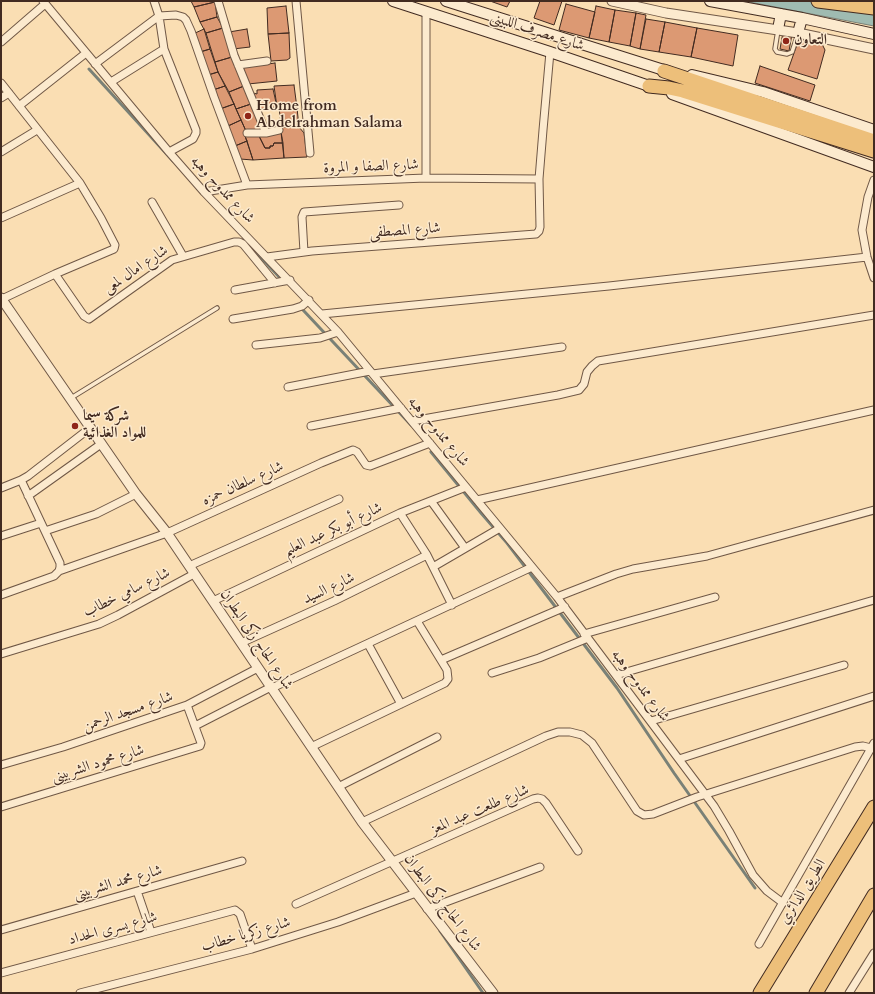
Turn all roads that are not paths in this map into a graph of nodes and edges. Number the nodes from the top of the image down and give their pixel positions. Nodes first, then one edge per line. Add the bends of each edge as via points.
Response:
1 (154, 1) edge
2 (218, 1) edge
3 (296, 1) edge
4 (393, 1) edge
5 (446, 1) edge
6 (612, 1) edge
7 (710, 1) edge
8 (818, 1) edge
9 (44, 2) edge
10 (874, 8) edge
11 (426, 12) junction
12 (781, 14) junction
13 (159, 16) junction
14 (802, 18) junction
15 (778, 29) junction
16 (798, 33) junction
17 (874, 34) edge
18 (776, 40) junction
19 (781, 41) dead end
20 (1, 42) edge
21 (790, 42) dead end
22 (795, 43) junction
23 (164, 49) junction
24 (874, 49) edge
25 (550, 52) junction
26 (86, 53) junction
27 (267, 61) dead end
28 (95, 64) junction
29 (238, 65) junction
30 (664, 71) junction
31 (111, 82) junction
32 (1, 83) edge
33 (649, 86) junction
34 (9, 94) junction
35 (1, 98) edge
36 (19, 106) junction
37 (37, 130) junction
38 (279, 130) dead end
39 (874, 130) edge
40 (247, 133) dead end
41 (266, 133) junction
42 (874, 141) edge
43 (1, 152) edge
44 (169, 152) junction
45 (874, 152) edge
46 (310, 153) dead end
47 (874, 167) edge
48 (426, 178) junction
49 (539, 179) junction
50 (874, 180) edge
51 (80, 183) junction
52 (247, 185) junction
53 (204, 192) junction
54 (152, 202) dead end
55 (400, 205) dead end
56 (1, 218) edge
57 (304, 252) junction
58 (183, 256) junction
59 (267, 257) junction
60 (867, 257) junction
61 (55, 274) junction
62 (874, 278) edge
63 (290, 280) junction
64 (275, 283) junction
65 (235, 290) dead end
66 (1, 298) edge
67 (309, 300) junction
68 (217, 308) dead end
69 (322, 314) junction
70 (874, 314) edge
71 (234, 319) dead end
72 (335, 333) junction
73 (256, 346) dead end
74 (562, 347) dead end
75 (370, 372) junction
76 (288, 388) dead end
77 (70, 398) junction
78 (400, 408) junction
79 (874, 410) edge
80 (412, 421) junction
81 (311, 426) dead end
82 (90, 428) junction
83 (430, 443) junction
84 (101, 444) junction
85 (21, 480) junction
86 (1, 488) edge
87 (462, 488) junction
88 (136, 494) junction
89 (28, 496) junction
90 (339, 499) dead end
91 (477, 500) junction
92 (431, 501) junction
93 (874, 510) edge
94 (400, 513) junction
95 (41, 523) junction
96 (496, 529) junction
97 (45, 531) junction
98 (167, 533) junction
99 (1, 536) edge
100 (465, 548) junction
101 (427, 555) junction
102 (433, 567) junction
103 (528, 569) junction
104 (192, 570) junction
105 (59, 571) junction
106 (1, 595) edge
107 (715, 596) dead end
108 (557, 598) junction
109 (874, 600) edge
110 (213, 601) junction
111 (452, 605) junction
112 (563, 608) junction
113 (417, 621) junction
114 (586, 637) junction
115 (241, 643) junction
116 (368, 644) junction
117 (1, 654) edge
118 (441, 660) junction
119 (844, 665) dead end
120 (258, 668) junction
121 (492, 673) dead end
122 (616, 675) junction
123 (271, 688) junction
124 (874, 696) edge
125 (402, 704) junction
126 (187, 705) junction
127 (651, 721) junction
128 (195, 726) junction
129 (437, 738) dead end
130 (872, 746) edge
131 (312, 748) junction
132 (679, 759) junction
133 (1, 765) edge
134 (338, 787) junction
135 (705, 794) junction
136 (1, 807) edge
137 (874, 807) edge
138 (362, 822) junction
139 (578, 850) dead end
140 (242, 860) dead end
141 (393, 862) junction
142 (540, 867) dead end
143 (137, 891) junction
144 (416, 893) junction
145 (874, 895) edge
146 (783, 903) junction
147 (296, 904) dead end
148 (427, 908) junction
149 (1, 930) edge
150 (151, 932) junction
151 (760, 944) dead end
152 (252, 949) junction
153 (874, 953) edge
154 (1, 973) edge
155 (818, 989) edge
156 (80, 993) edge
157 (493, 993) edge
158 (760, 993) edge
159 (849, 993) edge

1 - 13 street
2 - 29 street
3 - 46 street
4 - 11 main road, شارع مصرف اللبينى
5 - 30 main road, شارع مصرف اللبينى
6 - 15 street via 666,13
7 - 12 main road
8 - 10 highway
9 - 20 street
9 - 26 street, شارع ممدوح وهبه
11 - 25 main road, شارع مصرف اللبينى
11 - 48 street
12 - 14 main road
12 - 15 main road
13 - 23 street
13 - 28 street
13 - 52 street via 180,15 186,20
14 - 16 main road
14 - 17 main road
15 - 16 street
15 - 18 lane
16 - 22 lane
16 - 24 street
18 - 19 lane
18 - 22 lane via 776,51 787,54 792,52
21 - 22 lane
23 - 31 street
23 - 44 street via 196,130 193,138
25 - 33 main road, شارع مصرف اللبينى
25 - 49 street
26 - 28 street, شارع ممدوح وهبه
26 - 36 street
27 - 29 street
28 - 31 street, شارع ممدوح وهبه
29 - 41 street
30 - 39 main road, شارع مصرف اللبينى via 763,92
30 - 42 highway
31 - 44 street, شارع ممدوح وهبه
32 - 34 street
33 - 45 highway via 683,92
33 - 47 main road, شارع مصرف اللبينى
34 - 35 street
34 - 36 street
36 - 37 street
37 - 43 street
37 - 51 street
38 - 41 street
40 - 41 street
44 - 53 street, شارع ممدوح وهبه
48 - 49 street, شارع الصفا و المروة
48 - 52 street, شارع الصفا و المروة
49 - 57 street, شارع المصطفى via 540,227 536,234
50 - 60 street via 862,230
51 - 56 street
51 - 61 street via 115,247
52 - 53 street, شارع الصفا و المروة
53 - 59 street, شارع ممدوح وهبه
54 - 58 street
55 - 57 street via 304,212
57 - 59 street, شارع المصطفى
58 - 61 street, شارع امال لمعى via 172,260 89,319 84,316
58 - 64 street, شارع امال لمعى via 241,242
59 - 63 street, شارع ممدوح وهبه
60 - 62 street
60 - 69 street
61 - 66 street
63 - 64 street
63 - 67 street, شارع ممدوح وهبه
64 - 65 street
66 - 77 street, شارع الحاج زكى البطران
67 - 69 street, شارع ممدوح وهبه
67 - 71 street via 293,309
68 - 77 lane
69 - 72 street, شارع ممدوح وهبه
70 - 80 street via 598,361 587,372 584,384 579,390
72 - 73 street via 320,338
72 - 75 street, شارع ممدوح وهبه
74 - 75 street
75 - 76 street
75 - 78 street, شارع ممدوح وهبه
77 - 82 street, شارع الحاج زكى البطران
78 - 80 street, شارع ممدوح وهبه
78 - 81 street
79 - 91 street
80 - 83 street, شارع ممدوح وهبه
82 - 84 street, شارع الحاج زكى البطران
82 - 85 street
83 - 87 street, شارع ممدوح وهبه
83 - 98 street, شارع سلطان حمزه via 370,466 364,464 356,450 350,451
84 - 88 street, شارع الحاج زكى البطران
84 - 89 street
85 - 86 street
85 - 89 street
87 - 91 street, شارع ممدوح وهبه
87 - 92 street, شارع أبو بكر عبد العليم
88 - 97 street via 96,514
88 - 98 street, شارع الحاج زكى البطران
89 - 95 street
90 - 104 street, شارع سامي خطاب
91 - 96 street, شارع ممدوح وهبه
92 - 94 street, شارع أبو بكر عبد العليم
92 - 100 street
93 - 108 street via 707,556 633,569
94 - 101 street
94 - 110 street, شارع أبو بكر عبد العليم
95 - 97 street
95 - 99 street
96 - 100 street
96 - 103 street, شارع ممدوح وهبه
97 - 105 street via 60,563
98 - 104 street, شارع الحاج زكى البطران
98 - 105 street, شارع سلطان حمزه
100 - 102 street
101 - 102 street
101 - 115 street, شارع السيد
102 - 111 street
103 - 108 street, شارع ممدوح وهبه
103 - 111 street
104 - 110 street, شارع الحاج زكى البطران
104 - 117 street, شارع سامي خطاب via 99,624
105 - 106 street via 54,576
107 - 114 street
108 - 112 street, شارع ممدوح وهبه
109 - 122 street
110 - 115 street, شارع الحاج زكى البطران
111 - 113 street
112 - 114 street, شارع ممدوح وهبه
112 - 118 street
113 - 116 street
113 - 118 street
114 - 121 street via 539,658
114 - 122 street, شارع ممدوح وهبه
115 - 120 street, شارع الحاج زكى البطران
116 - 123 street
116 - 125 street
118 - 125 street via 448,674 445,683
119 - 127 street
120 - 123 street, شارع الحاج زكى البطران
120 - 126 street, شارع مسجد الرحمن
122 - 127 street, شارع ممدوح وهبه
123 - 128 street
123 - 131 street, شارع الحاج زكى البطران
124 - 132 street
125 - 131 street
126 - 128 street
126 - 133 street, شارع مسجد الرحمن via 64,747
127 - 132 street, شارع ممدوح وهبه
128 - 136 street, شارع محمود الشربينى via 201,745 199,747
129 - 134 street
130 - 135 street via 859,746
130 - 146 street
131 - 134 street, شارع الحاج زكى البطران
132 - 135 street, شارع ممدوح وهبه
134 - 138 street, شارع الحاج زكى البطران
135 - 138 street via 653,814 640,814 592,743 570,732 558,732
135 - 146 street, شارع ممدوح وهبه via 753,875 767,891
137 - 158 highway, الطريق الدائري
138 - 141 street, شارع الحاج زكى البطران
139 - 141 street, شارع طلعت عبد المعز via 546,803 538,798
140 - 143 street, شارع محمد الشربينى
141 - 144 street, شارع الحاج زكى البطران
141 - 147 street
142 - 148 street
143 - 149 street, شارع محمد الشربينى
143 - 150 street
144 - 148 street, شارع الحاج زكى البطران
144 - 152 street, شارع زكريا خطاب via 338,922
145 - 155 highway
146 - 151 street
148 - 157 street, شارع الحاج زكى البطران
150 - 152 street, شارع يسرى الحداد via 235,910 240,914
150 - 154 street, شارع يسرى الحداد
152 - 156 street, شارع زكريا خطاب
153 - 159 street

